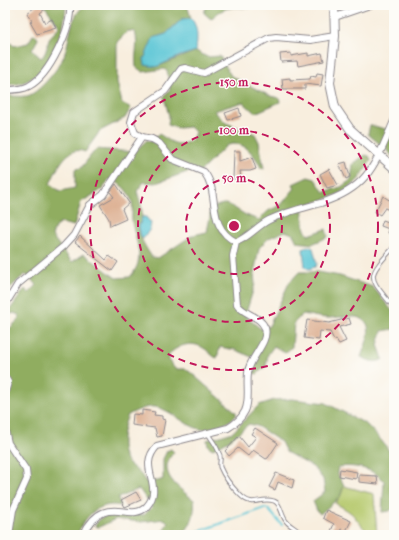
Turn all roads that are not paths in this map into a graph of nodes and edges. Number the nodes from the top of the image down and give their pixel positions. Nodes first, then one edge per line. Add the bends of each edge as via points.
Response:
1 (70, 5) edge
2 (334, 5) edge
3 (370, 5) edge
4 (335, 17) junction
5 (335, 36) junction
6 (5, 90) edge
7 (394, 121) edge
8 (142, 136) junction
9 (380, 154) junction
10 (394, 168) edge
11 (236, 242) junction
12 (394, 247) edge
13 (5, 304) edge
14 (394, 308) edge
15 (5, 377) edge
16 (5, 393) edge
17 (5, 430) edge
18 (208, 434) junction
19 (9, 535) edge
20 (83, 535) edge
21 (301, 535) edge

1 - 6 street via 64,34 48,68 29,86 18,90
2 - 4 street
3 - 4 street
4 - 5 street
5 - 8 street via 310,40 269,38 204,74 181,69 165,90 134,112 132,127
5 - 9 street via 330,83 335,107 344,122
7 - 9 street
8 - 11 street via 159,143 172,159 204,172 210,185 217,220 222,230
8 - 13 street via 103,195 90,206 74,235 18,284
9 - 10 street
9 - 11 street via 366,177 355,188 334,198 268,220
11 - 18 street via 234,256 237,304 239,308 258,319 264,327 265,334 248,369 245,411 237,422 228,428
12 - 14 lane via 372,274 374,281
15 - 16 street via 8,382
17 - 19 street via 8,442 26,470 27,479 13,510
18 - 20 street via 157,446 149,459 148,468 154,482 154,490 148,504 139,511 107,510 100,513
18 - 21 lane via 220,453 222,472 240,494 253,503 268,500 279,504 287,522

